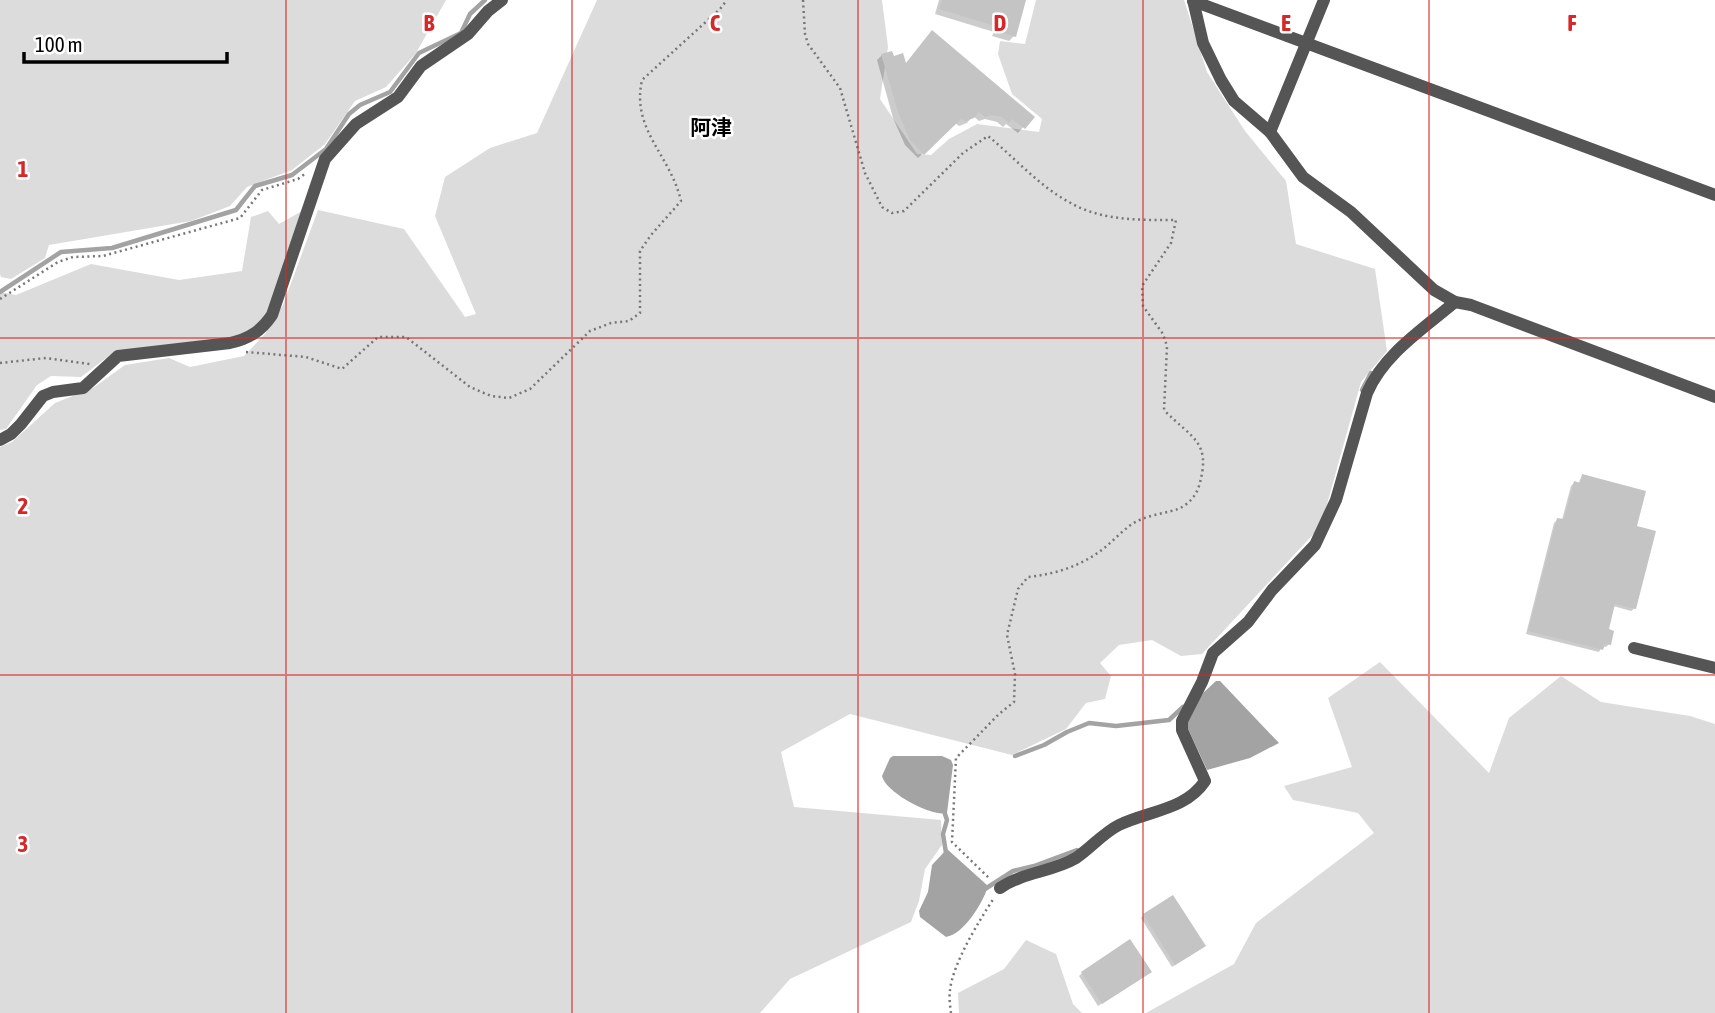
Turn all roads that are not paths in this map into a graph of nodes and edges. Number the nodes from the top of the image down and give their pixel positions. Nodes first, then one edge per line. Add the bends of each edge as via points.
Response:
1 (502, 0) edge
2 (1193, 0) edge
3 (1324, 0) edge
4 (1308, 43) junction
5 (1270, 132) junction
6 (1715, 195) edge
7 (1455, 302) junction
8 (1715, 397) edge
9 (0, 440) edge
10 (1634, 648) dead end
11 (1715, 668) edge
12 (996, 884) road end

1 - 9 street via 468,34 421,66 398,97 356,124 326,159 272,315 255,334 230,343 118,356 83,388 43,396 21,424
2 - 4 street
2 - 5 street via 1203,43 1221,80 1234,101
3 - 4 street
4 - 5 street
4 - 6 street
5 - 7 street via 1303,177 1351,212 1422,280
7 - 8 street
7 - 12 street via 1400,348 1374,377 1336,500 1315,545 1248,622 1213,653 1182,721 1205,781 1197,793 1106,832 1076,858
10 - 11 street

